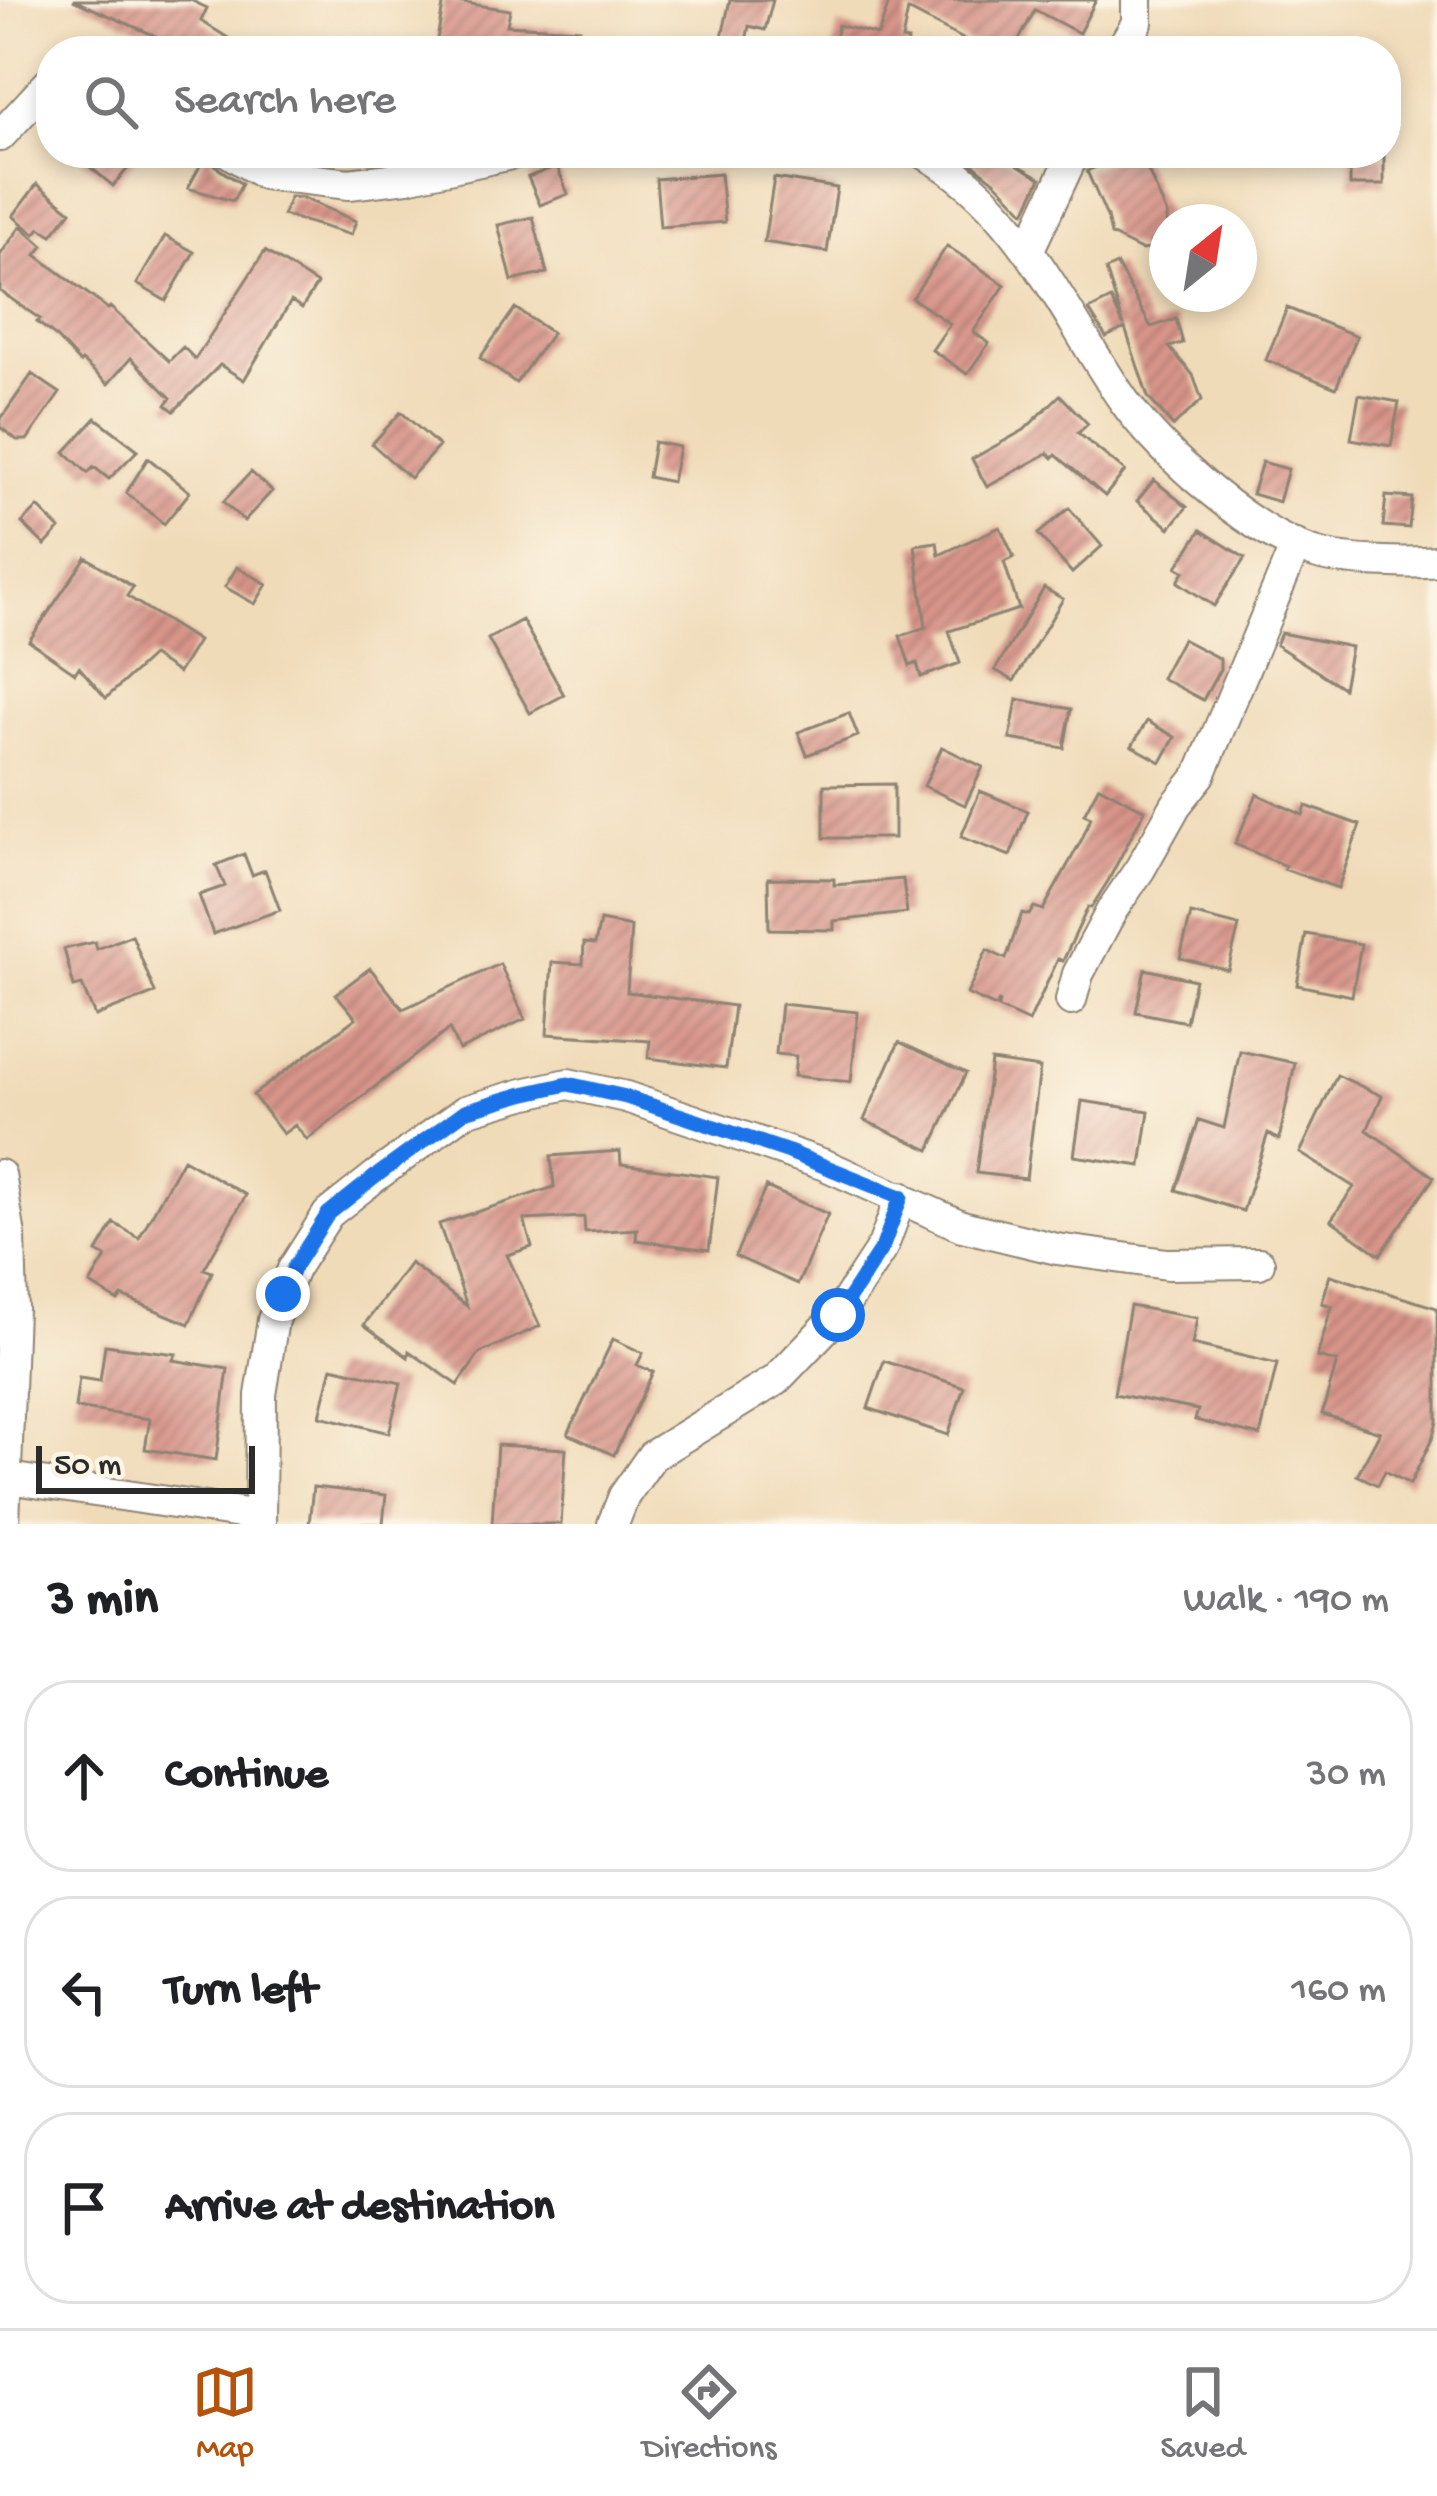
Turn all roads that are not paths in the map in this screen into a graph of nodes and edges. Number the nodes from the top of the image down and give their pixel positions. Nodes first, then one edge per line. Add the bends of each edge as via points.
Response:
1 (1137, 0) edge
2 (1129, 36) edge
3 (36, 96) edge
4 (0, 136) edge
5 (254, 168) edge
6 (448, 168) edge
7 (949, 168) edge
8 (1067, 168) edge
9 (1029, 248) junction
10 (1296, 545) junction
11 (1437, 561) edge
12 (1071, 1000) dead end
13 (0, 1175) edge
14 (901, 1197) junction
15 (1259, 1263) dead end
16 (8, 1478) junction
17 (260, 1520) edge
18 (4, 1524) edge
19 (613, 1524) edge

1 - 2 street
3 - 4 street
5 - 6 street via 349,184
7 - 9 street
8 - 9 street
9 - 10 street via 1141,422 1215,494
10 - 11 street via 1337,558
10 - 12 street via 1200,775 1112,910
13 - 16 street via 12,1309
14 - 15 street via 962,1226 1057,1249 1167,1264
14 - 17 street via 789,1152 568,1084 465,1111 328,1214 293,1269 273,1319 261,1395
14 - 19 street via 883,1246 838,1315 776,1380 652,1456
16 - 17 street
16 - 18 street

